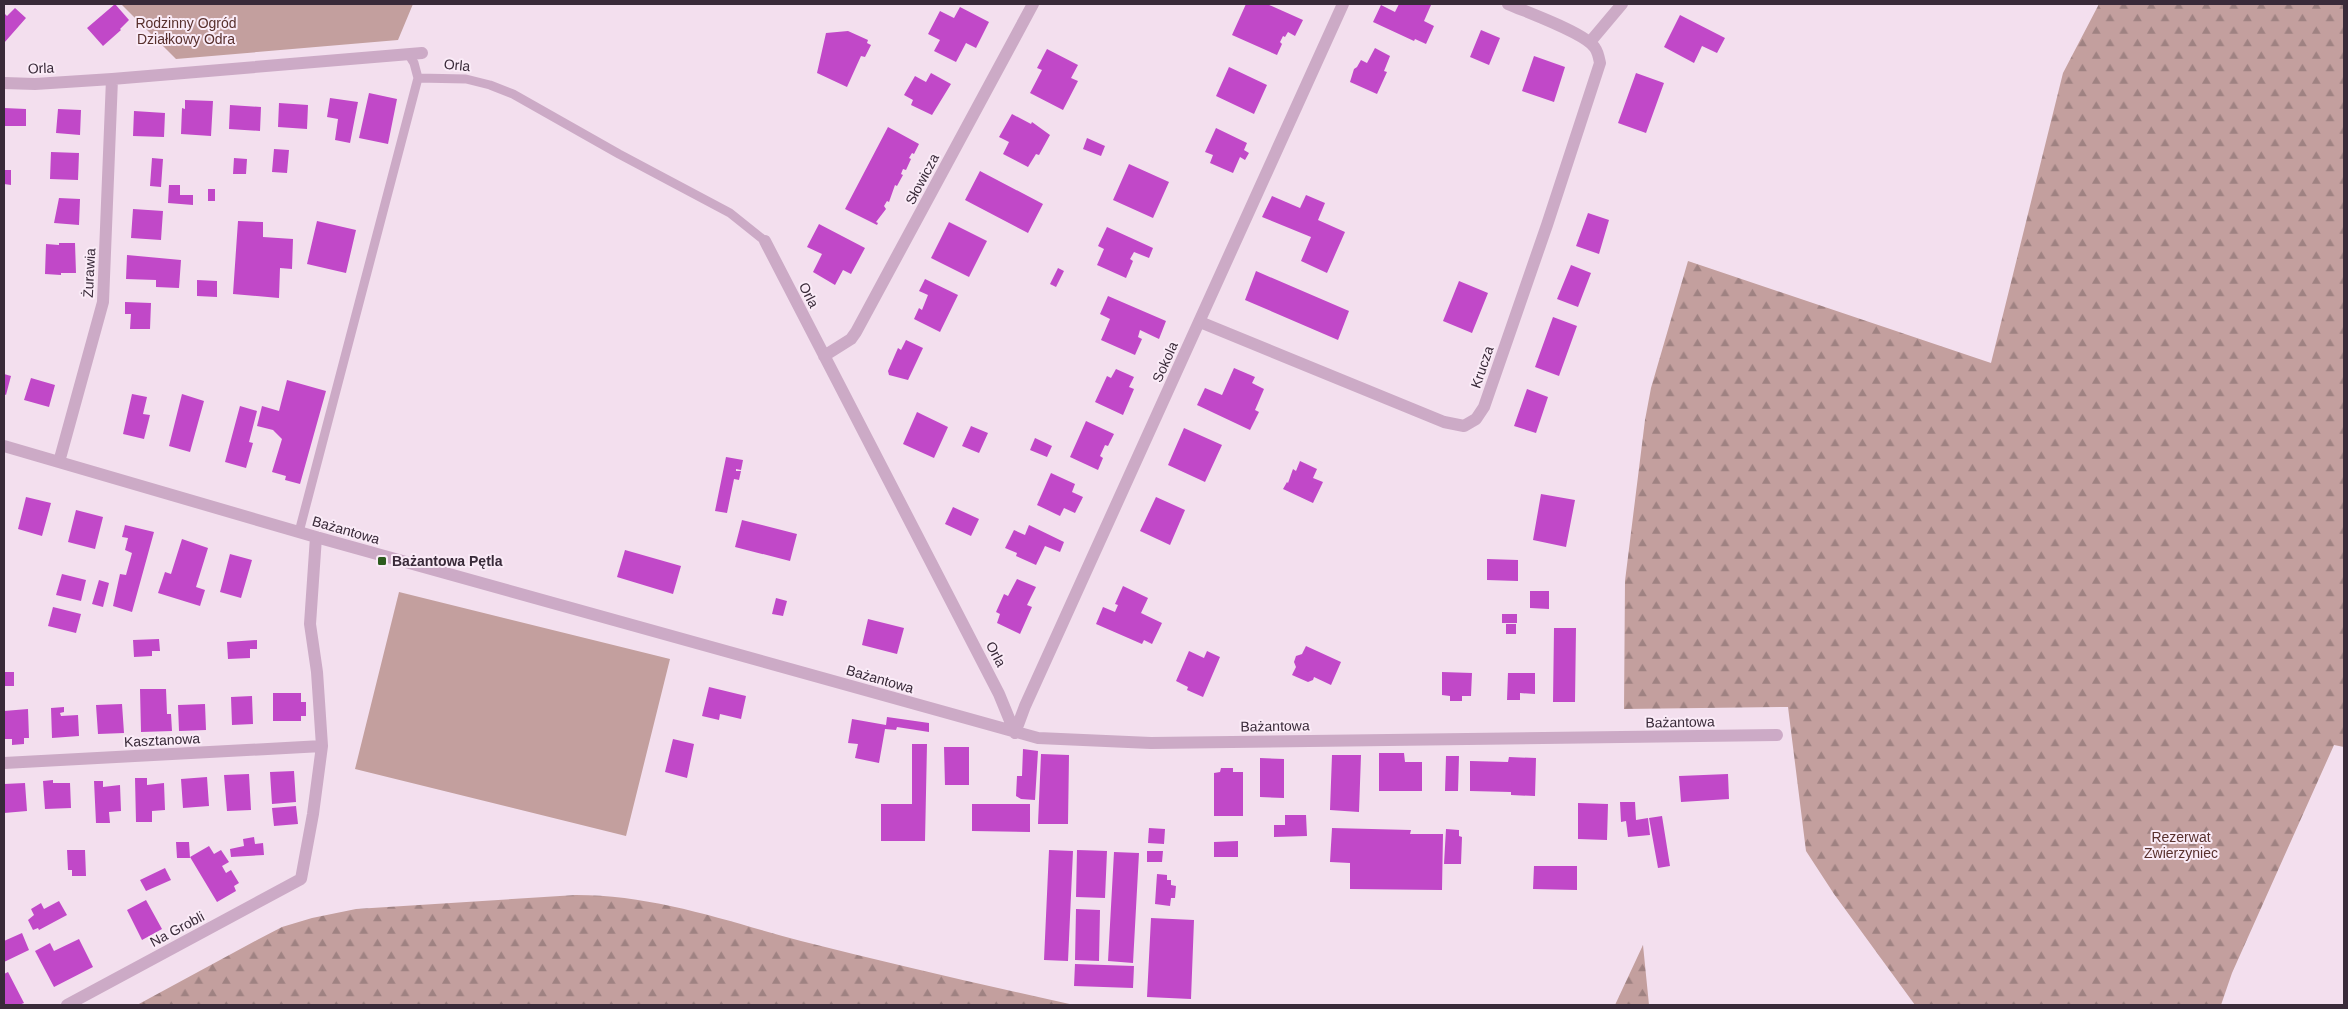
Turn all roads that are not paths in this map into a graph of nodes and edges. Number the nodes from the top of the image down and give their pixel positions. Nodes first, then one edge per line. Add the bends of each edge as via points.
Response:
1 (1033, 4) edge
2 (1343, 4) edge
3 (1508, 4) edge
4 (1622, 4) edge
5 (1590, 42) junction
6 (422, 53) dead end
7 (408, 55) junction
8 (418, 78) junction
9 (112, 79) junction
10 (4, 83) edge
11 (765, 240) joint
12 (1200, 322) junction
13 (824, 356) junction
14 (4, 446) edge
15 (59, 462) junction
16 (299, 532) junction
17 (316, 537) junction
18 (1015, 732) junction
19 (1777, 735) dead end
20 (322, 746) junction
21 (4, 763) edge
22 (67, 1005) edge

1 - 13 street, Słowicza via 856,332 851,339
2 - 12 street, Sokola
3 - 5 street
4 - 5 street
5 - 12 street, Krucza via 1596,48 1599,70 1484,407 1470,424 1458,426 1444,422
6 - 7 street, Orla
7 - 8 lane
7 - 9 street, Orla
8 - 11 lane, Orla via 466,79 513,94 730,213
8 - 16 lane
9 - 10 street, Orla
9 - 15 street, Żurawia via 104,302
11 - 13 street, Orla
12 - 18 street, Sokola
13 - 18 street, Orla via 1000,694
14 - 15 street, Bażantowa
15 - 16 street, Bażantowa
16 - 17 street, Bażantowa
17 - 18 street, Bażantowa
17 - 20 street via 310,624
18 - 19 street, Bażantowa via 1042,739 1151,743
20 - 21 street, Kasztanowa
20 - 22 street, Na Grobli via 300,879

